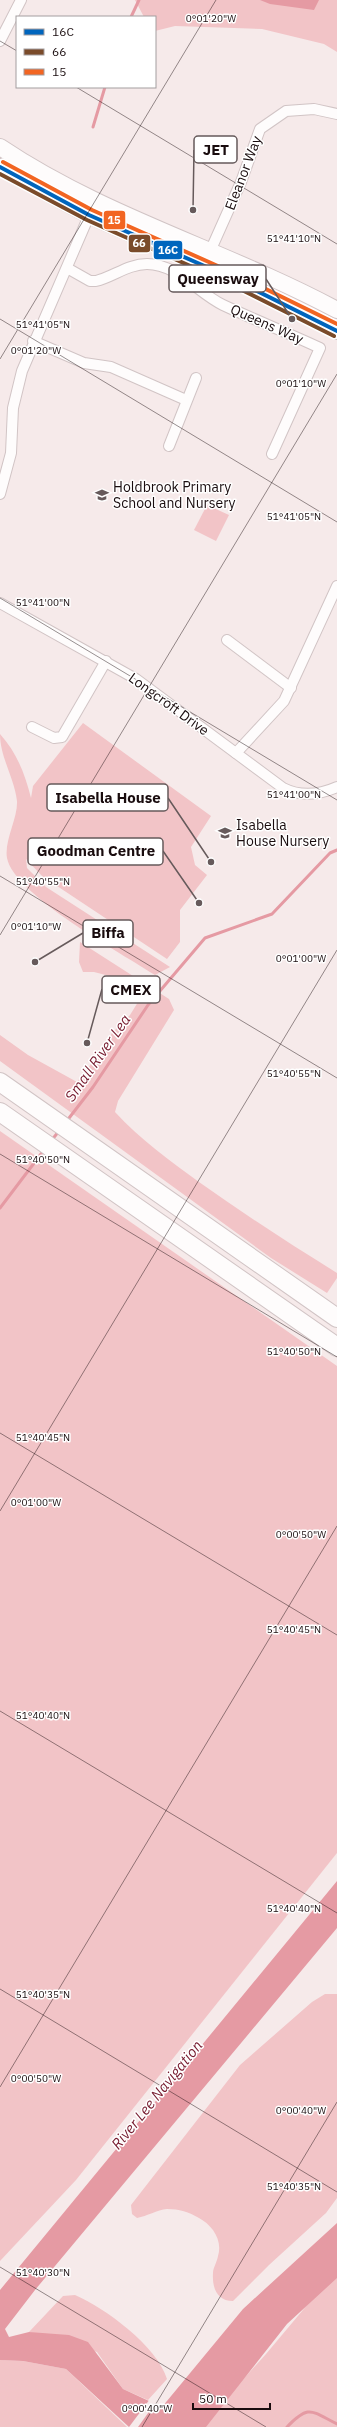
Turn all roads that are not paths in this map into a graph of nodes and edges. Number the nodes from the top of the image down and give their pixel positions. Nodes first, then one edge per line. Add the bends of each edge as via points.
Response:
1 (21, 0) edge
2 (0, 41) edge
3 (337, 114) edge
4 (0, 147) edge
5 (0, 167) edge
6 (93, 208) junction
7 (210, 250) junction
8 (203, 267) junction
9 (67, 268) junction
10 (337, 310) edge
11 (337, 331) edge
12 (34, 341) junction
13 (196, 378) dead end
14 (186, 400) junction
15 (169, 446) dead end
16 (272, 454) dead end
17 (0, 494) edge
18 (337, 586) edge
19 (0, 603) edge
20 (227, 640) dead end
21 (106, 661) junction
22 (291, 688) junction
23 (32, 728) dead end
24 (236, 753) junction
25 (337, 788) edge
26 (0, 1082) edge
27 (0, 1112) edge
28 (337, 1318) edge
29 (337, 1347) edge

1 - 2 street
3 - 7 street, Eleanor Way via 314,109 286,111 260,129 241,182
4 - 6 main road
5 - 6 main road
6 - 7 main road
6 - 8 main road
6 - 9 street
7 - 8 street, Eleanor Way
7 - 10 main road
8 - 11 main road via 227,276
9 - 12 street
9 - 16 street, Queens Way via 90,281 96,281 133,266 146,264 160,267 189,279 201,293 225,306 320,348
12 - 14 street via 84,363 111,367
12 - 17 street via 16,391 11,453
13 - 14 street
14 - 15 street
18 - 22 street
19 - 21 street, Longcroft Drive
20 - 22 street
21 - 23 street via 62,737 54,738
21 - 24 street, Longcroft Drive via 136,679
22 - 24 street via 281,706
24 - 25 street, Longcroft Drive via 288,791 302,795
26 - 28 highway
27 - 29 highway

